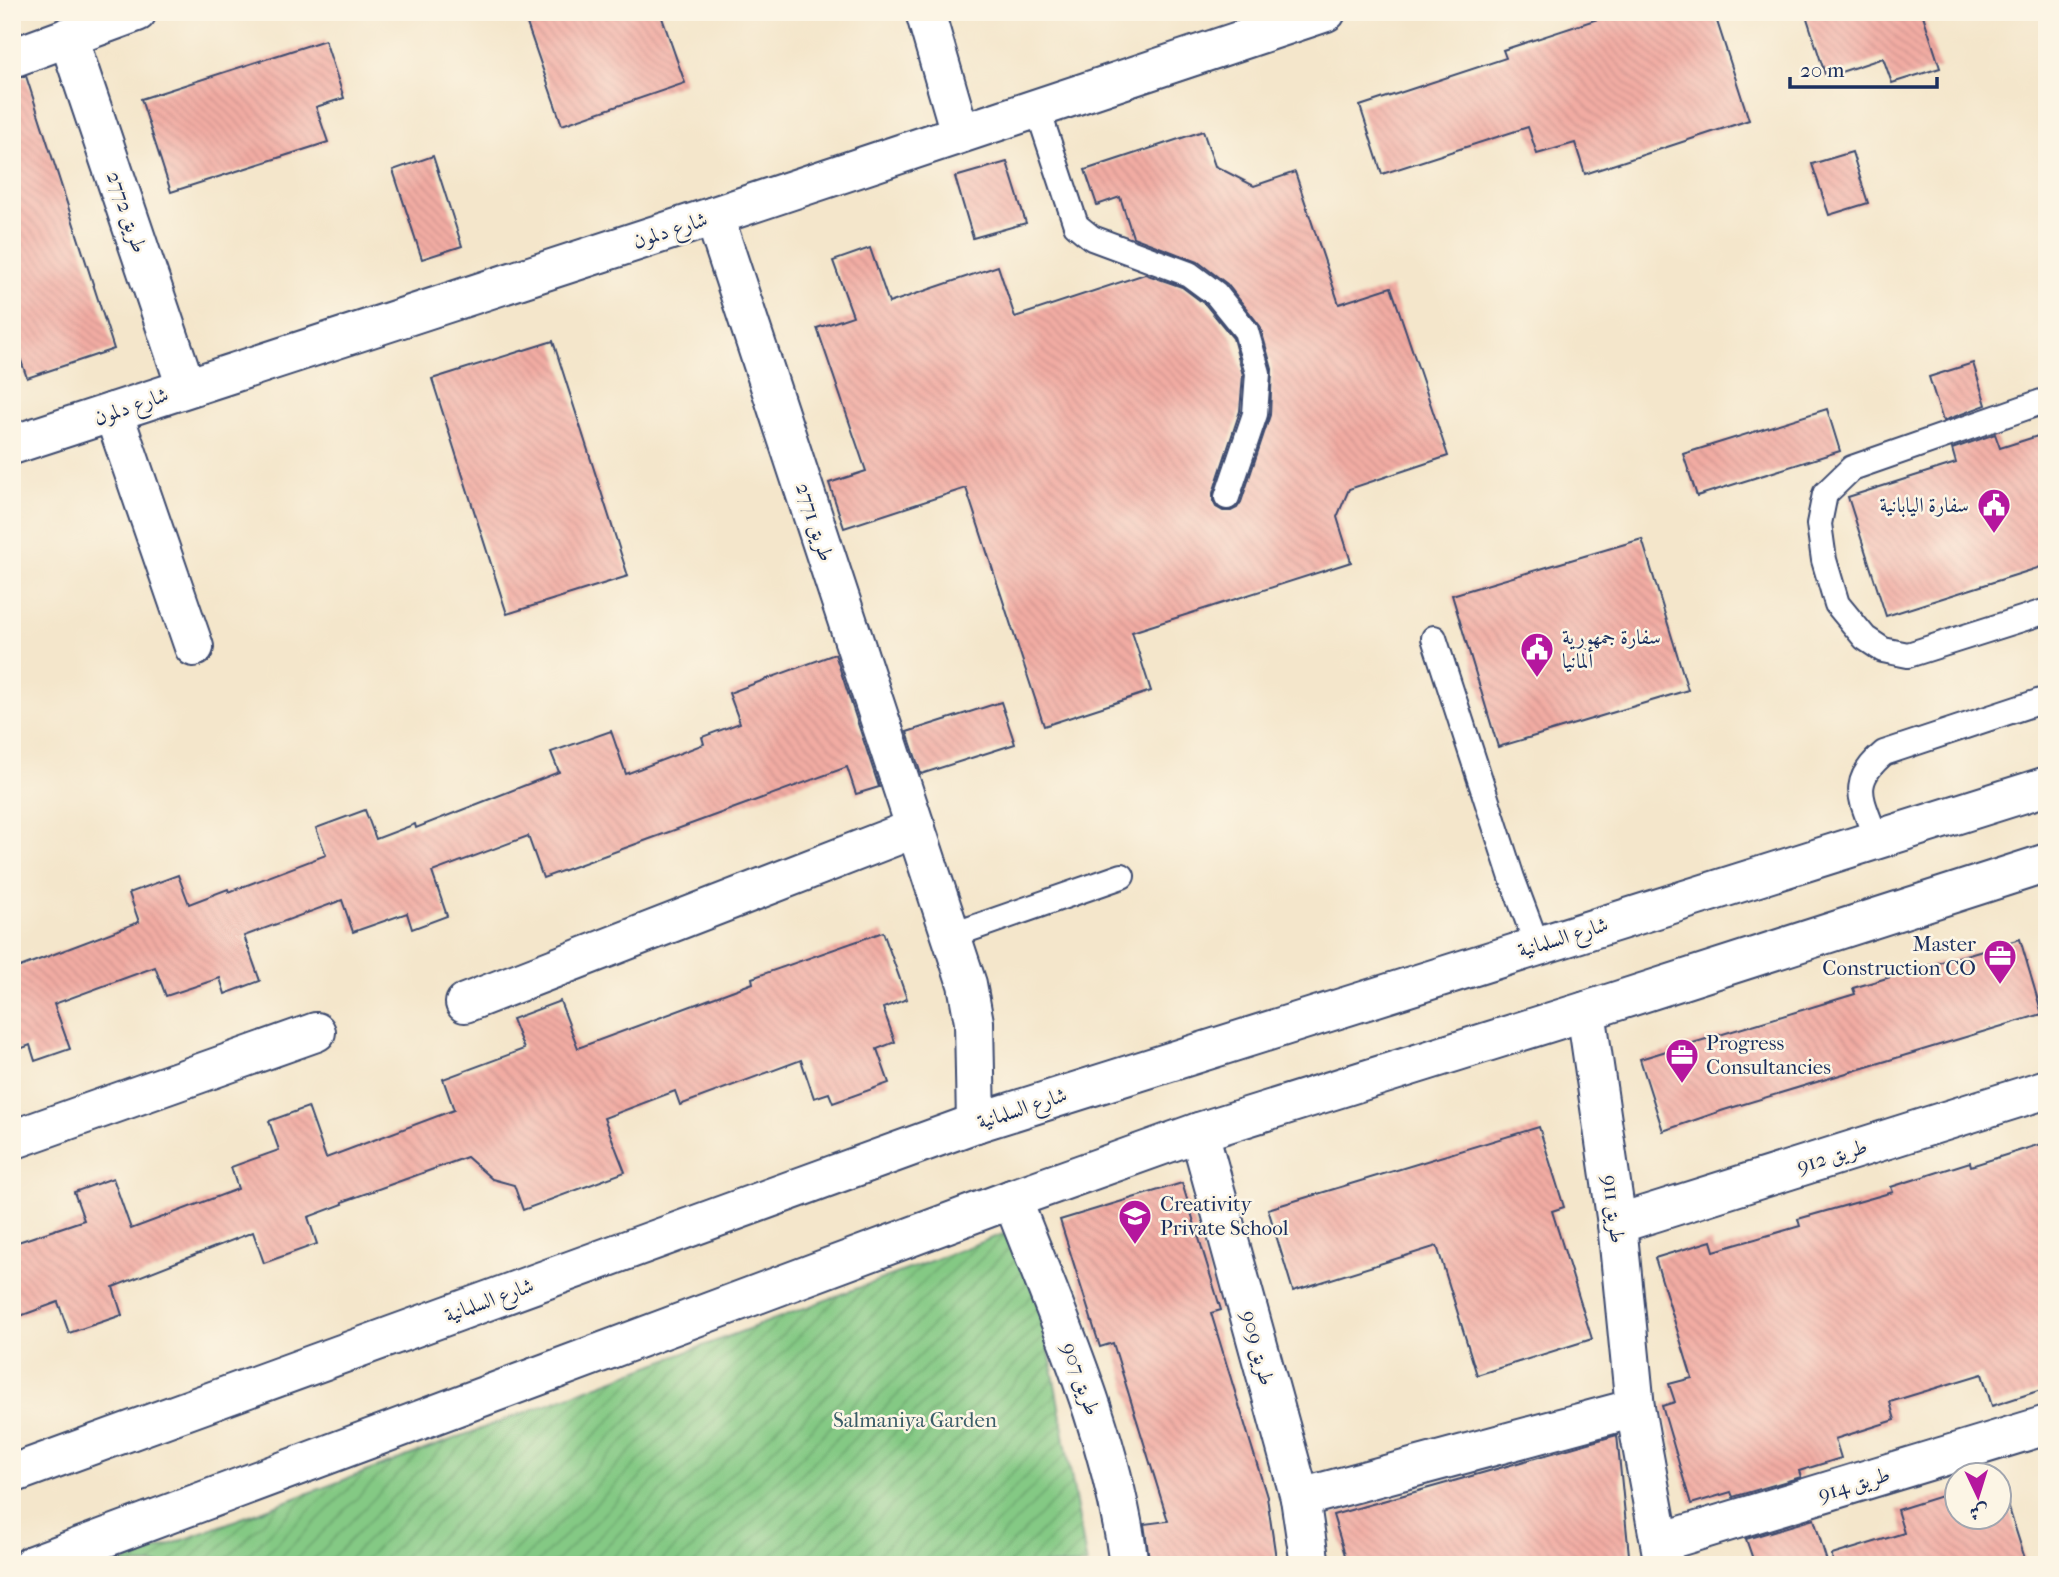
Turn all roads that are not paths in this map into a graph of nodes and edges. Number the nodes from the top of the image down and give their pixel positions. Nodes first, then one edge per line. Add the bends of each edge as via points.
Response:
1 (136, 12) edge
2 (925, 12) edge
3 (1326, 12) edge
4 (68, 37) junction
5 (12, 58) edge
6 (1037, 107) junction
7 (960, 133) junction
8 (715, 216) junction
9 (186, 387) junction
10 (2047, 400) edge
11 (113, 412) junction
12 (12, 445) edge
13 (1227, 497) dead end
14 (2047, 611) edge
15 (1434, 638) dead end
16 (194, 647) dead end
17 (2047, 699) edge
18 (2047, 786) edge
19 (916, 828) junction
20 (1877, 839) junction
21 (2047, 863) edge
22 (1122, 877) dead end
23 (953, 934) junction
24 (1537, 945) junction
25 (465, 1003) dead end
26 (1586, 1011) junction
27 (316, 1032) dead end
28 (2047, 1089) edge
29 (975, 1123) junction
30 (1199, 1132) junction
31 (12, 1140) edge
32 (1012, 1199) junction
33 (1617, 1224) junction
34 (1635, 1408) junction
35 (2047, 1424) edge
36 (12, 1474) edge
37 (1300, 1498) junction
38 (1663, 1553) edge
39 (32, 1565) edge
40 (1129, 1565) edge
41 (1310, 1565) edge

1 - 4 street
2 - 7 street
3 - 6 street, شارع دلمون
4 - 5 street
4 - 9 street, طريق 2772
6 - 7 street, شارع دلمون
6 - 13 lane via 1076,225 1091,238 1189,275 1216,294 1246,331 1258,373 1255,414
7 - 8 street, شارع دلمون
8 - 9 street, شارع دلمون
8 - 19 street, طريق 2771
9 - 11 street, شارع دلمون
10 - 14 lane via 1852,468 1825,494 1819,524 1837,604 1865,638 1883,650 1908,655
11 - 12 street, شارع دلمون
11 - 16 street
15 - 24 lane
17 - 20 lane via 1884,753 1870,764 1860,789
18 - 20 street, شارع السلمانية
19 - 23 street, طريق 2771
19 - 25 street
20 - 24 street, شارع السلمانية
21 - 26 street
22 - 23 lane
23 - 29 street, طريق 2771 via 974,1021
24 - 29 street, شارع السلمانية
26 - 30 street
26 - 33 street, طريق 911
27 - 31 street
28 - 33 street, طريق 912
29 - 36 street, شارع السلمانية
30 - 32 street
30 - 37 street, طريق 909
32 - 39 street
32 - 40 street, طريق 907 via 1086,1389 1109,1461
33 - 34 street, طريق 911
34 - 37 street
34 - 38 street, طريق 911
35 - 38 street, طريق 914
37 - 41 street, طريق 909

